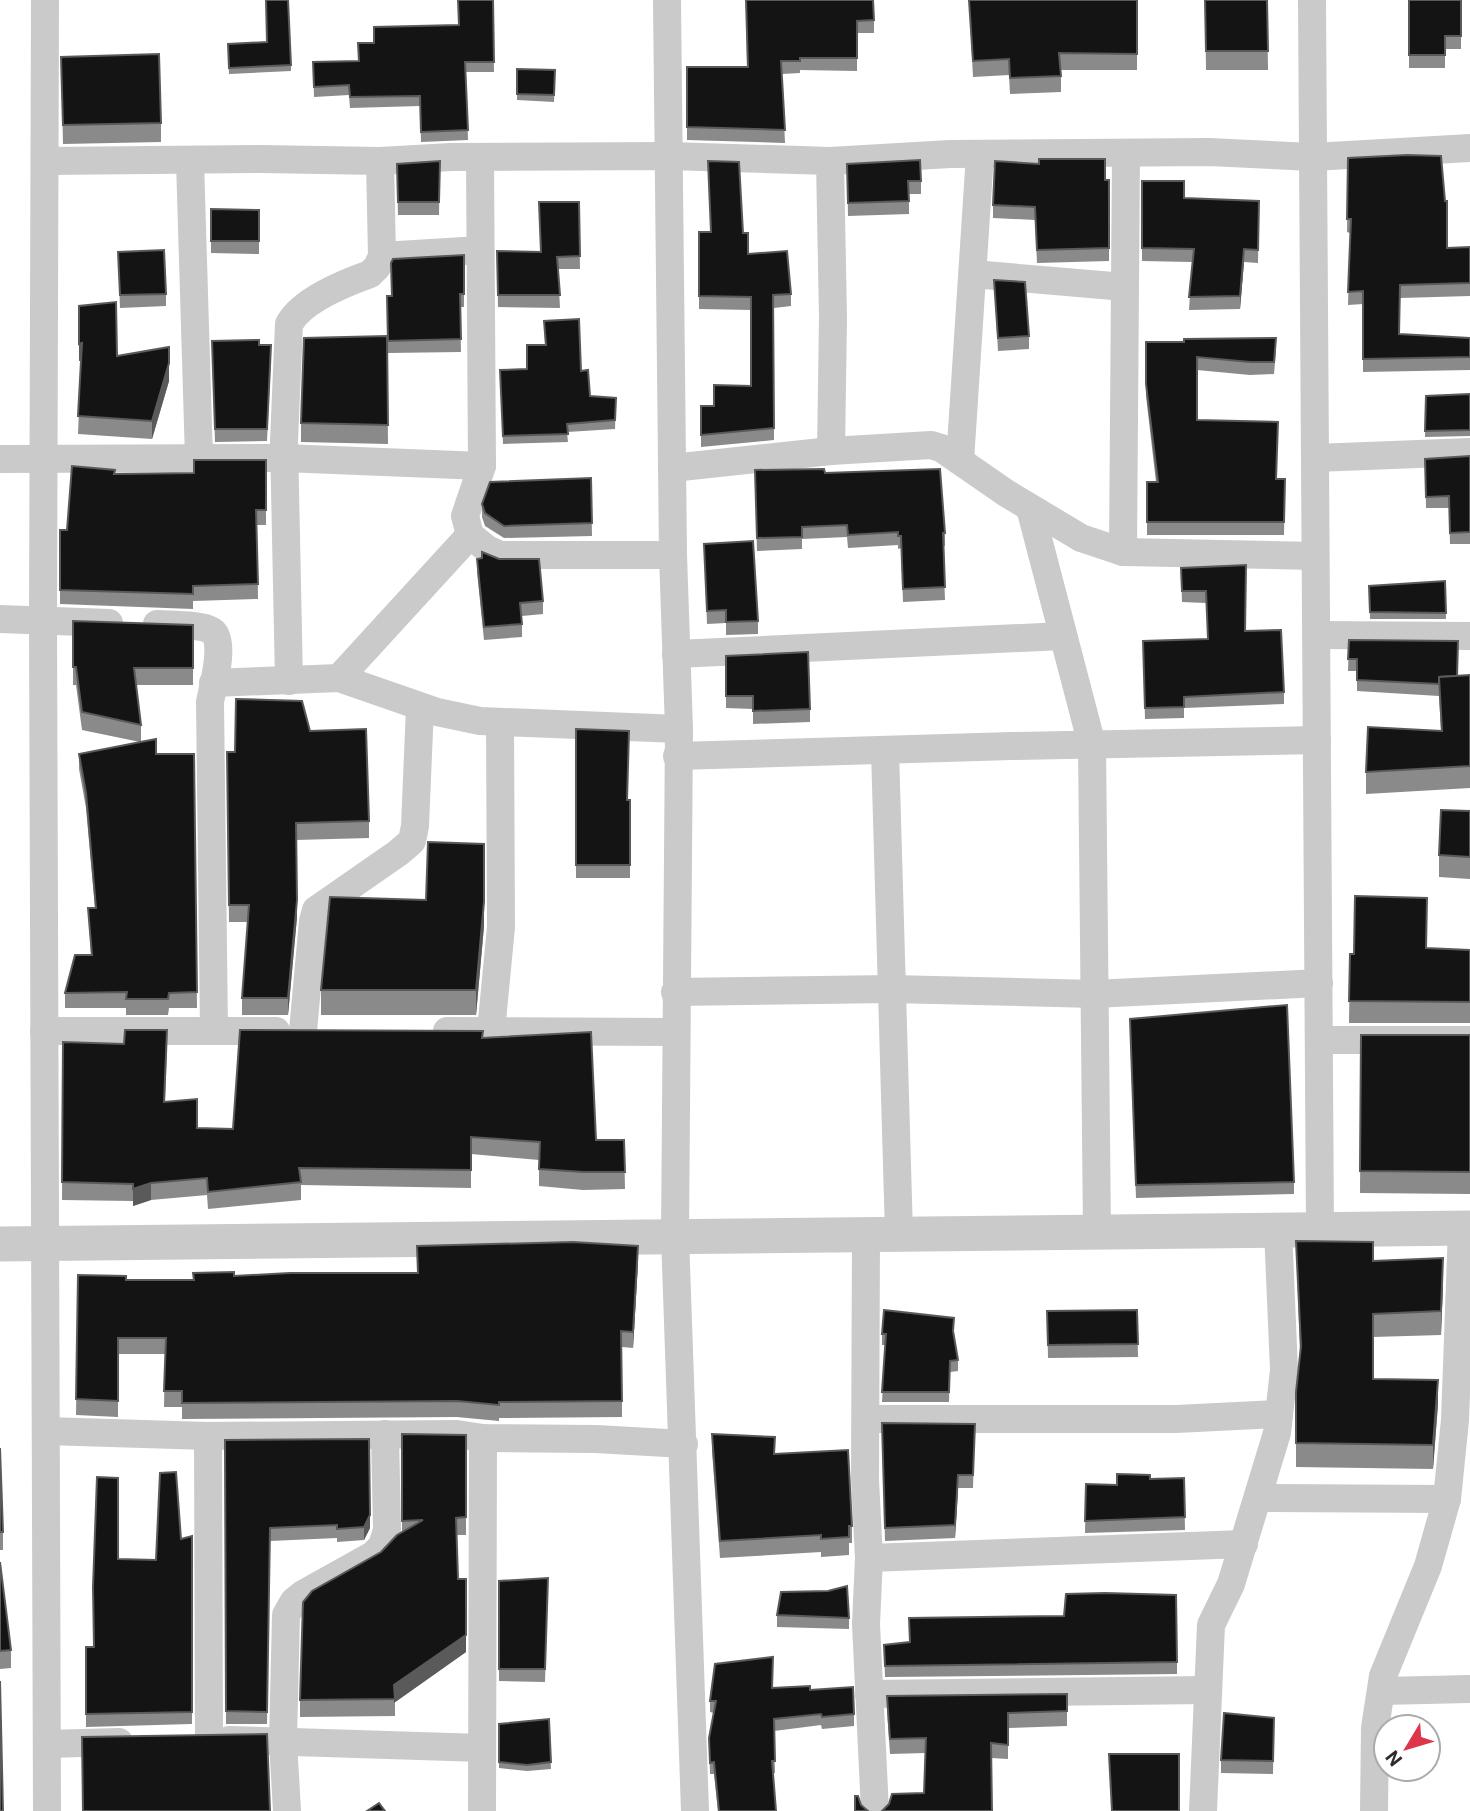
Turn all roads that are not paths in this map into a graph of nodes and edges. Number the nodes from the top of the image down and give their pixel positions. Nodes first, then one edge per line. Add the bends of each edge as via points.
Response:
1 (45, 0) edge
2 (667, 0) edge
3 (1312, 0) edge
4 (1470, 148) edge
5 (1126, 153) junction
6 (980, 154) junction
7 (670, 156) junction
8 (1312, 157) junction
9 (480, 158) junction
10 (45, 161) junction
11 (190, 161) junction
12 (380, 161) junction
13 (830, 162) junction
14 (480, 250) junction
15 (382, 256) junction
16 (973, 274) junction
17 (1125, 287) junction
18 (831, 451) junction
19 (1470, 452) edge
20 (284, 458) junction
21 (1315, 458) junction
22 (0, 459) edge
23 (43, 459) junction
24 (199, 459) junction
25 (960, 461) junction
26 (482, 466) junction
27 (672, 468) junction
28 (1030, 508) junction
29 (470, 535) junction
30 (1124, 552) junction
31 (673, 555) junction
32 (1315, 556) junction
33 (0, 619) edge
34 (43, 621) junction
35 (1316, 635) junction
36 (1063, 636) junction
37 (1470, 636) edge
38 (676, 654) junction
39 (339, 678) junction
40 (289, 681) junction
41 (213, 683) junction
42 (420, 707) junction
43 (500, 722) junction
44 (1317, 740) junction
45 (678, 743) junction
46 (1092, 745) junction
47 (885, 750) junction
48 (1319, 983) junction
49 (892, 989) junction
50 (675, 992) junction
51 (1094, 994) junction
52 (44, 1031) junction
53 (214, 1031) junction
54 (424, 1031) edge
55 (491, 1031) junction
56 (675, 1032) junction
57 (1319, 1040) junction
58 (1470, 1040) edge
59 (1466, 1228) edge
60 (1278, 1230) junction
61 (1320, 1230) junction
62 (1097, 1232) junction
63 (882, 1234) junction
64 (675, 1236) junction
65 (0, 1244) edge
66 (45, 1244) junction
67 (1279, 1414) junction
68 (866, 1419) junction
69 (1462, 1420) edge
70 (46, 1431) junction
71 (385, 1434) junction
72 (208, 1436) junction
73 (483, 1438) junction
74 (684, 1444) junction
75 (1258, 1498) junction
76 (1447, 1499) junction
77 (1244, 1544) junction
78 (869, 1558) junction
79 (1470, 1689) edge
80 (1208, 1690) junction
81 (1381, 1691) junction
82 (869, 1694) junction
83 (283, 1741) junction
84 (141, 1742) edge
85 (47, 1744) junction
86 (482, 1748) junction
87 (47, 1811) edge
88 (287, 1811) edge
89 (482, 1811) edge
90 (695, 1811) edge
91 (875, 1811) edge
92 (1203, 1811) edge
93 (1374, 1811) edge

1 - 10 street
2 - 7 street
3 - 8 street
4 - 8 street
5 - 6 street
5 - 8 street
5 - 17 street
6 - 13 street
6 - 16 street
7 - 9 street
7 - 13 street
7 - 27 street
8 - 21 street
9 - 12 street
9 - 14 street
10 - 11 street
10 - 23 street
11 - 12 street
11 - 24 street
12 - 15 street
13 - 18 street
14 - 15 street
14 - 26 street
15 - 20 street via 370,274 306,305 289,324
16 - 17 street
16 - 25 street
17 - 30 street
18 - 25 street via 931,445
18 - 27 street
19 - 21 street
20 - 24 street
20 - 26 street
20 - 40 street
21 - 32 street
22 - 23 street
23 - 24 street
23 - 34 street
25 - 28 street
26 - 29 street via 465,516
27 - 31 street
28 - 30 street via 1081,538
28 - 36 street
29 - 31 street via 500,555
29 - 39 street
30 - 32 street
31 - 38 street
32 - 35 street
33 - 34 street
34 - 41 street via 209,629 216,635 219,653
34 - 52 street
35 - 37 street
35 - 44 street
36 - 38 street
36 - 46 street
38 - 45 street
39 - 40 street
39 - 42 street
40 - 41 street
41 - 53 street
42 - 43 street via 480,722
42 - 53 street via 412,841 316,910 317,1031
43 - 45 street
43 - 55 street via 501,926
44 - 46 street
44 - 48 street
45 - 47 street
45 - 50 street
46 - 47 street
46 - 51 street
47 - 49 street
48 - 51 street
48 - 57 street
49 - 50 street
49 - 51 street
49 - 63 street
50 - 56 street
51 - 62 street
52 - 53 street
52 - 66 street
54 - 55 street
55 - 56 street
56 - 64 street
57 - 58 street
57 - 61 street
59 - 61 street
59 - 69 street
60 - 61 street
60 - 62 street
60 - 67 street via 1284,1370
62 - 63 street
63 - 64 street
63 - 68 street
64 - 66 street
64 - 74 street
65 - 66 street
66 - 70 street
67 - 68 street via 1176,1419
67 - 75 street
68 - 78 street
69 - 76 street
70 - 72 street
70 - 85 street
71 - 72 street
71 - 73 street via 457,1433
71 - 83 street via 387,1530 382,1546 294,1601 286,1615
72 - 83 street via 195,1741
73 - 74 street
73 - 86 street
74 - 90 street
75 - 76 street
75 - 77 street
76 - 81 street
77 - 78 street
77 - 80 street via 1211,1625
78 - 82 street
79 - 81 street
80 - 82 street
80 - 92 street
81 - 93 street via 1375,1728
82 - 91 street
83 - 86 street
83 - 88 street
84 - 85 street
85 - 87 street
86 - 89 street

